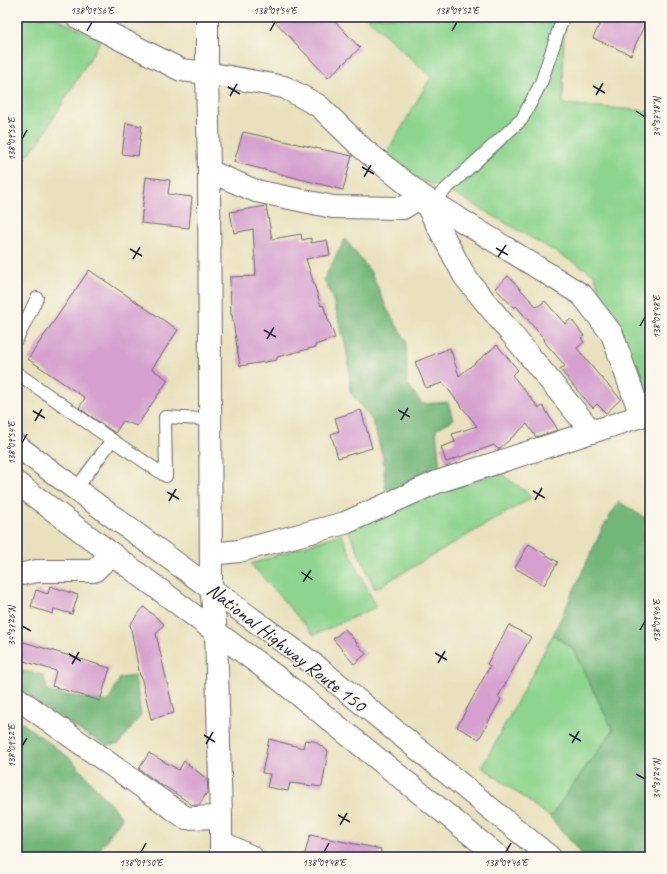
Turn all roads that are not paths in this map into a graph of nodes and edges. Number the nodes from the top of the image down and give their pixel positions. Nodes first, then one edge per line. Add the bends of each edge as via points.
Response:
1 (77, 17) edge
2 (207, 17) edge
3 (563, 17) edge
4 (207, 73) junction
5 (209, 171) junction
6 (427, 199) junction
7 (36, 298) dead end
8 (17, 339) edge
9 (17, 373) edge
10 (646, 415) edge
11 (202, 419) dead end
12 (592, 432) junction
13 (112, 440) junction
14 (17, 446) edge
15 (17, 483) edge
16 (76, 489) junction
17 (112, 554) junction
18 (211, 554) junction
19 (17, 575) edge
20 (211, 588) junction
21 (216, 632) junction
22 (17, 698) edge
23 (222, 817) junction
24 (221, 850) edge
25 (252, 857) edge
26 (499, 857) edge
27 (550, 857) edge

1 - 4 main road via 181,70
2 - 4 main road
3 - 6 lane via 541,83 522,119
4 - 5 main road
4 - 6 main road via 284,87 319,106 362,148
5 - 6 main road via 256,191 333,207 403,208
5 - 18 main road
6 - 10 main road via 582,295 612,334
6 - 12 main road via 465,277
7 - 8 lane
9 - 13 lane
10 - 12 main road
11 - 13 lane via 165,417 166,476
12 - 18 main road via 437,482 345,523 239,551
13 - 16 lane
14 - 16 main road, National Highway Route 150
15 - 17 main road, National Highway Route 150
16 - 20 main road, National Highway Route 150
17 - 19 main road via 94,571 37,571
17 - 21 main road, National Highway Route 150
18 - 20 main road
20 - 21 main road
20 - 27 main road, National Highway Route 150 via 316,666
21 - 23 main road
21 - 26 main road, National Highway Route 150 via 278,678
22 - 23 main road via 186,818
23 - 24 main road
24 - 25 main road

